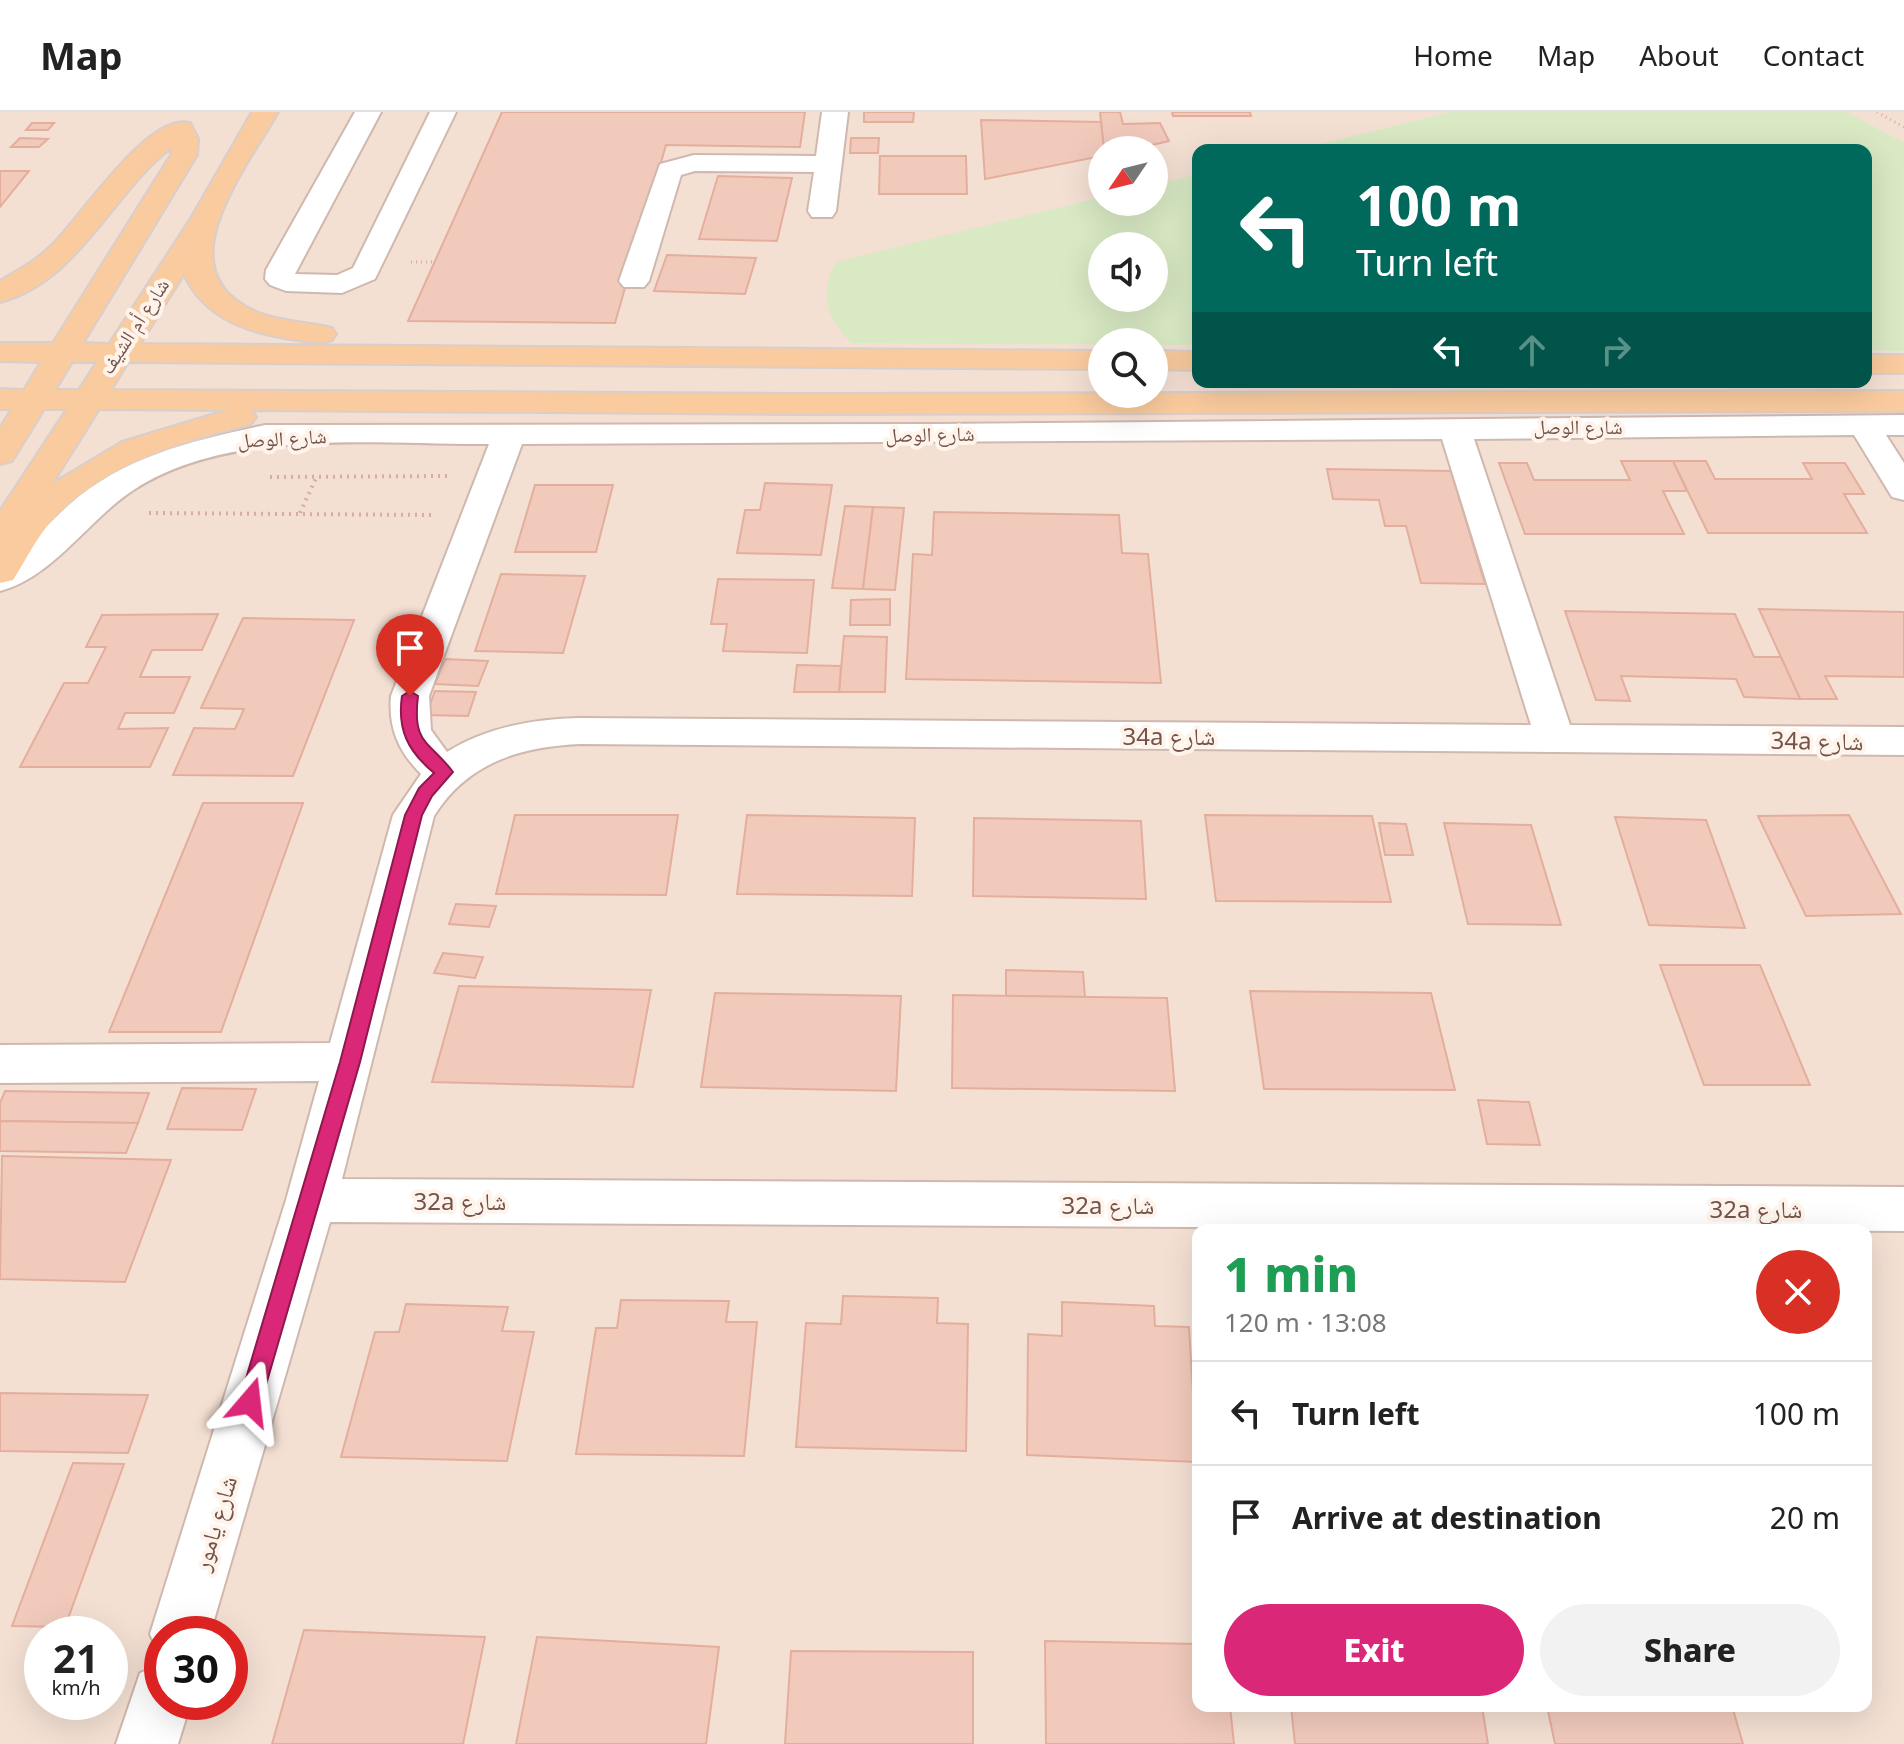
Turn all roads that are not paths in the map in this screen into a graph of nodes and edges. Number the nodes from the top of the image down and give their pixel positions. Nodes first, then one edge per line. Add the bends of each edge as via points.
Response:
1 (265, 112) edge
2 (368, 112) edge
3 (443, 112) edge
4 (835, 112) edge
5 (187, 120) edge
6 (828, 164) junction
7 (822, 211) dead end
8 (204, 220) junction
9 (634, 281) dead end
10 (68, 291) dead end
11 (0, 293) edge
12 (542, 355) junction
13 (622, 356) junction
14 (1088, 360) edge
15 (1168, 360) edge
16 (1192, 361) edge
17 (1872, 364) edge
18 (1904, 364) edge
19 (22, 369) edge
20 (102, 375) junction
21 (1904, 401) edge
22 (333, 402) junction
23 (800, 404) junction
24 (1864, 425) junction
25 (1904, 425) edge
26 (1454, 427) junction
27 (936, 434) junction
28 (508, 437) junction
29 (0, 454) edge
30 (1904, 490) edge
31 (0, 538) edge
32 (0, 572) edge
33 (0, 580) edge
34 (1555, 738) junction
35 (1904, 741) edge
36 (444, 772) junction
37 (350, 1062) junction
38 (0, 1064) edge
39 (311, 1200) junction
40 (1904, 1209) edge
41 (185, 1616) edge
42 (154, 1720) edge
43 (147, 1744) edge

1 - 8 main road, شارع أم الشيف
2 - 3 street via 280,270 280,279 342,284 365,273
4 - 6 street
5 - 10 main road
5 - 11 main road via 136,162 54,259
5 - 19 main road via 184,155
6 - 7 street
6 - 9 street via 694,163 669,170
8 - 12 main road via 196,257 199,274 208,291 243,316 294,332 444,340
8 - 20 main road, شارع أم الشيف
12 - 13 main road, شارع الوصل
12 - 20 main road, شارع الوصل
13 - 14 main road, شارع الوصل
13 - 20 main road via 518,369
15 - 16 main road
17 - 18 main road
19 - 20 main road, شارع الوصل
19 - 20 main road, شارع الوصل
19 - 29 main road
20 - 22 main road, شارع الوصل
20 - 31 main road, شارع أم الشيف
21 - 23 main road, شارع الوصل
22 - 23 main road, شارع الوصل
22 - 32 main road via 181,432 101,466 42,512
23 - 27 main road
24 - 25 street, شارع الوصل
24 - 26 street, شارع الوصل
24 - 30 street
26 - 27 street, شارع الوصل
26 - 34 street
27 - 28 street, شارع الوصل
28 - 33 street, شارع الوصل via 265,435 191,451 125,480 81,512 39,557
28 - 36 street via 410,696 407,717 412,737 423,755
34 - 35 street, 34a شارع
34 - 36 street, 34a شارع via 544,731 507,738
36 - 37 street, شارع يامور via 414,815
37 - 38 street
37 - 39 street, شارع يامور
39 - 40 street, 32a شارع
39 - 41 street, شارع يامور
42 - 43 street

